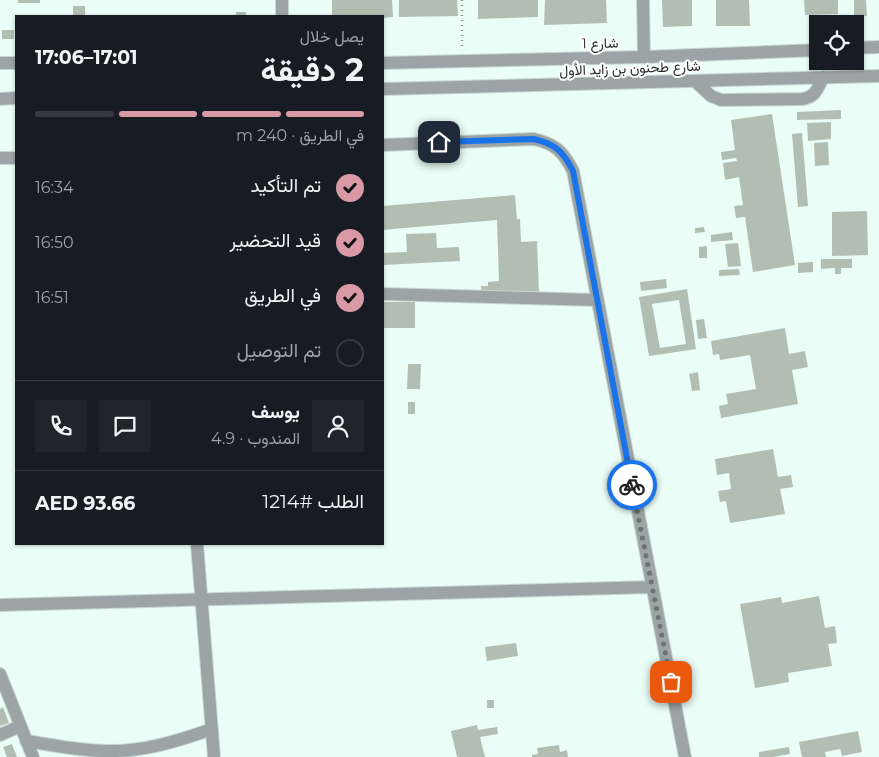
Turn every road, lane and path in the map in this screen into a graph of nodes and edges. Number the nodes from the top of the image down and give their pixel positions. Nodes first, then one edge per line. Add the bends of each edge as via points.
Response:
1 (282, 0) edge
2 (462, 0) edge
3 (643, 0) edge
4 (282, 15) edge
5 (879, 47) edge
6 (864, 48) edge
7 (809, 50) edge
8 (644, 57) junction
9 (462, 62) junction
10 (0, 63) edge
11 (15, 63) edge
12 (384, 63) edge
13 (878, 76) edge
14 (823, 77) junction
15 (695, 81) junction
16 (384, 90) edge
17 (15, 98) edge
18 (0, 99) edge
19 (384, 145) edge
20 (0, 158) edge
21 (15, 158) edge
22 (384, 294) edge
23 (597, 300) junction
24 (196, 545) edge
25 (652, 587) junction
26 (200, 600) junction
27 (0, 605) edge
28 (0, 674) edge
29 (20, 726) junction
30 (212, 729) junction
31 (0, 735) edge
32 (26, 740) junction
33 (32, 757) edge
34 (214, 757) edge
35 (685, 757) edge

1 - 4 street
2 - 9 path
3 - 8 street
5 - 6 street
7 - 8 street, شارع 1
8 - 9 street, شارع 1
9 - 12 street, شارع 1
10 - 11 street
13 - 14 street, شارع طحنون بن زايد الأول
14 - 15 street, شارع طحنون بن زايد الأول
14 - 15 street via 815,94 802,99 721,100 711,96
15 - 16 street, شارع طحنون بن زايد الأول
17 - 18 street
19 - 23 street via 534,139 558,149 573,171
20 - 21 street
22 - 23 street
23 - 25 street
24 - 26 street
25 - 26 street
25 - 35 street
26 - 27 street
26 - 30 street
28 - 29 street
29 - 31 street
29 - 32 street
30 - 32 street via 163,744 122,751 90,750
30 - 34 street
32 - 33 street

